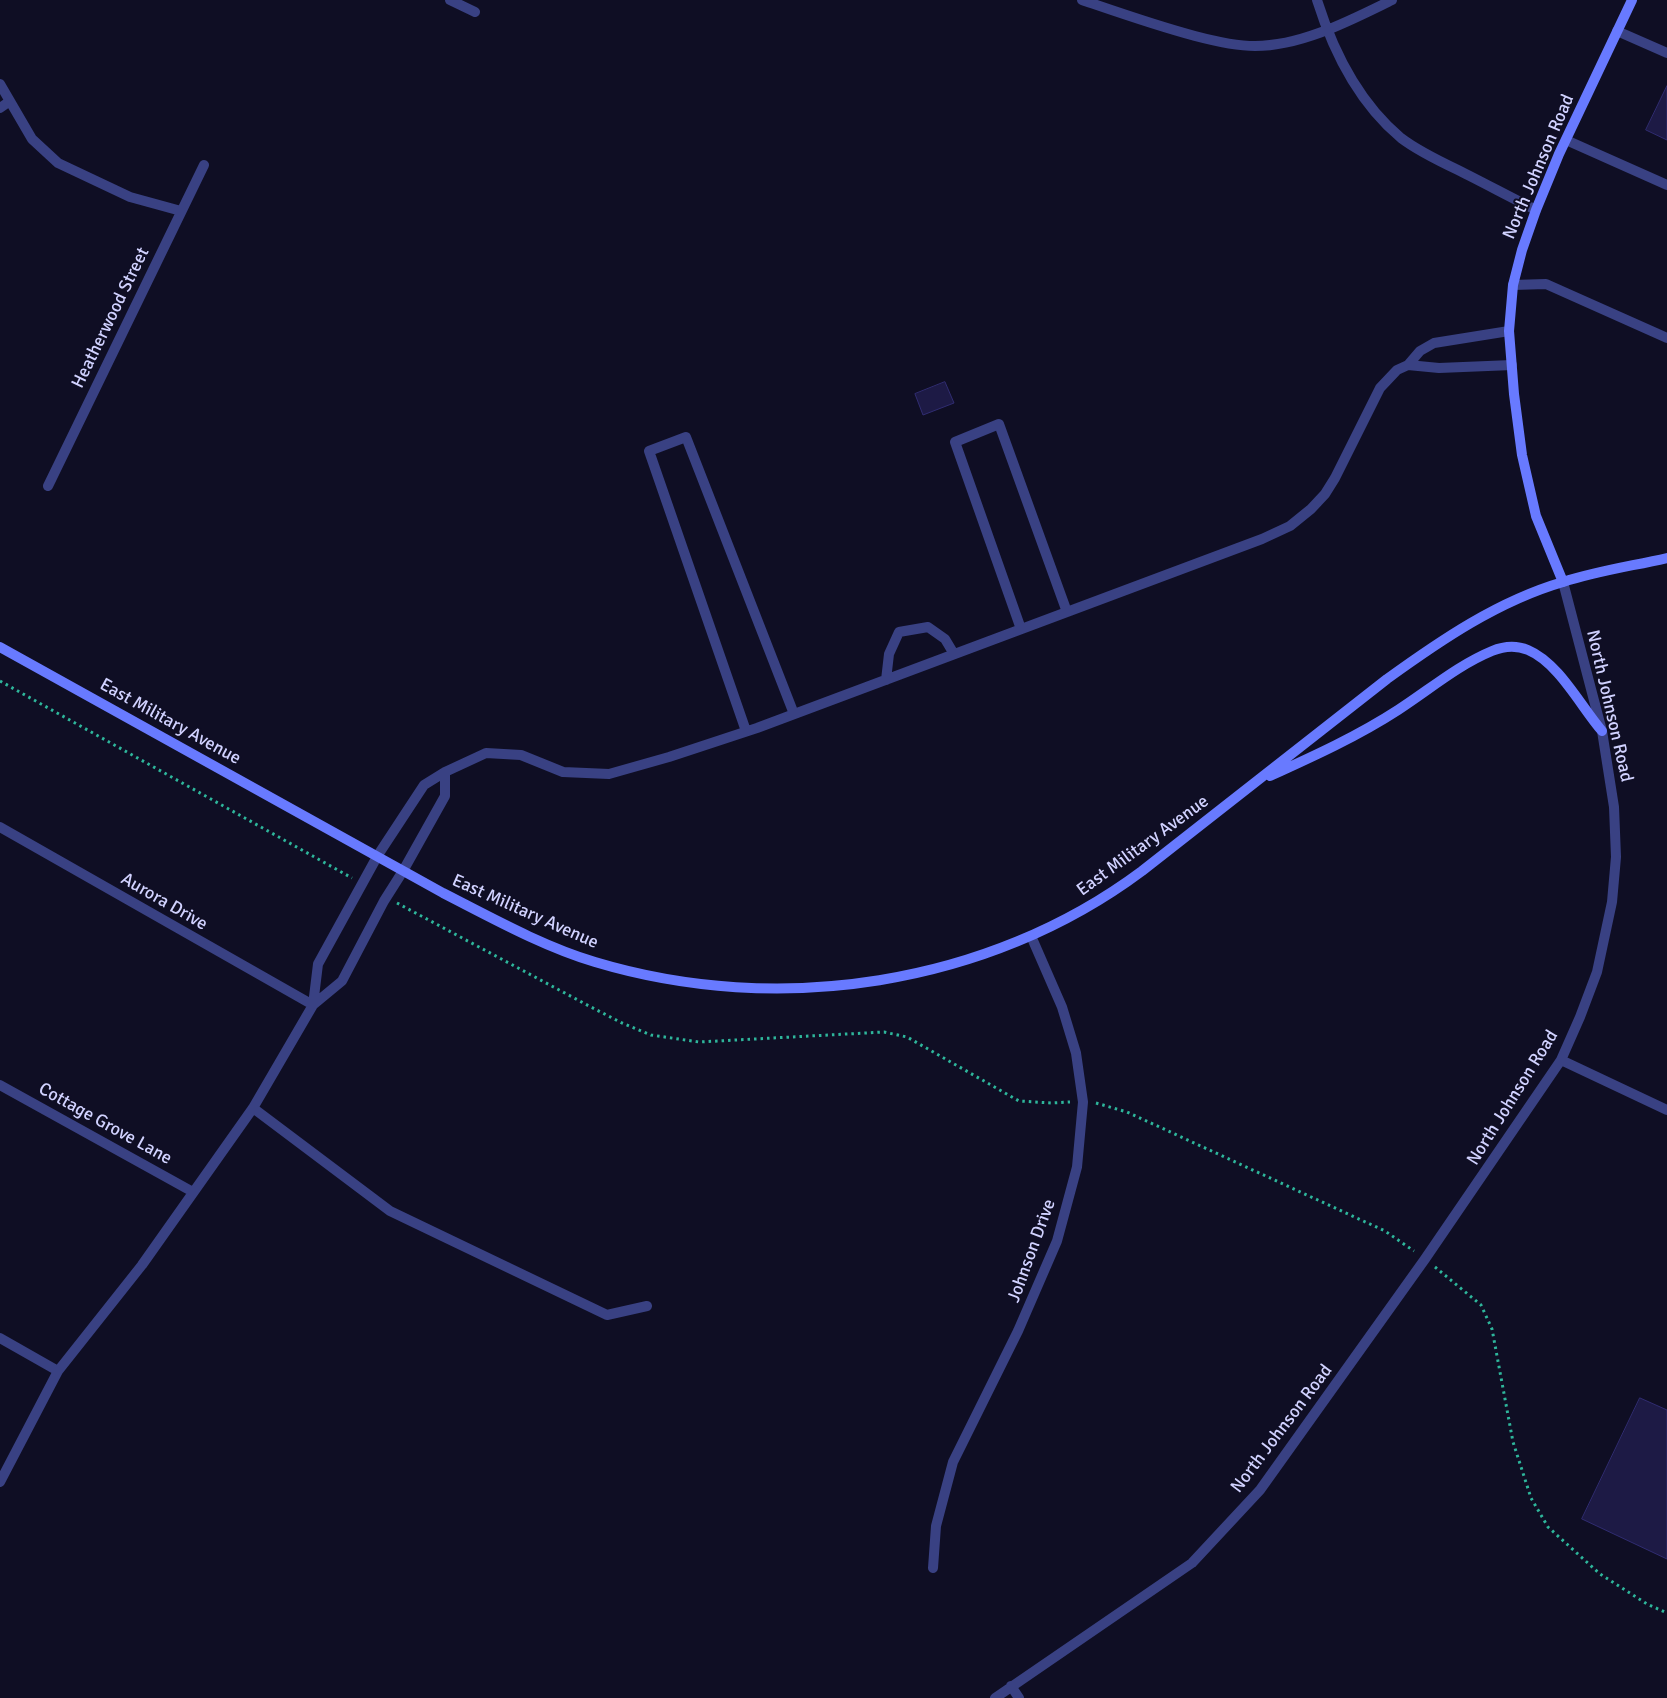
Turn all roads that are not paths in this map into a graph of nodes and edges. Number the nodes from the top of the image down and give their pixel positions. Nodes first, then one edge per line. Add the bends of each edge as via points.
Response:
1 (450, 0) edge
2 (1082, 0) edge
3 (1316, 0) edge
4 (1392, 0) edge
5 (1632, 0) edge
6 (475, 12) dead end
7 (1326, 30) junction
8 (1617, 31) junction
9 (1667, 53) edge
10 (0, 84) edge
11 (10, 101) junction
12 (0, 108) edge
13 (1566, 140) junction
14 (204, 165) dead end
15 (1667, 185) edge
16 (182, 210) junction
17 (1536, 210) junction
18 (1513, 285) junction
19 (1509, 331) junction
20 (1667, 338) edge
21 (1408, 365) junction
22 (1512, 365) junction
23 (48, 486) dead end
24 (1667, 558) edge
25 (1563, 582) junction
26 (1067, 612) junction
27 (1021, 629) junction
28 (0, 647) edge
29 (954, 654) junction
30 (886, 680) junction
31 (794, 714) junction
32 (746, 731) junction
33 (1602, 731) junction
34 (445, 772) junction
35 (1256, 783) junction
36 (0, 826) edge
37 (378, 856) junction
38 (403, 871) junction
39 (1030, 936) junction
40 (313, 1005) junction
41 (1561, 1060) junction
42 (0, 1085) edge
43 (253, 1108) junction
44 (1667, 1110) edge
45 (193, 1192) junction
46 (647, 1306) dead end
47 (0, 1338) edge
48 (58, 1371) junction
49 (0, 1482) edge
50 (933, 1568) dead end
51 (1012, 1686) junction
52 (995, 1698) edge
53 (1019, 1698) edge

1 - 6 street
2 - 7 street via 1219,42 1255,46 1286,42
3 - 7 street
4 - 7 street
5 - 8 main road, North Johnson Road
7 - 17 street via 1348,74 1370,106 1402,138 1437,160
8 - 9 street
8 - 13 main road, North Johnson Road
10 - 11 street
11 - 12 street
11 - 16 street via 32,139 58,163 130,197
13 - 15 street
13 - 17 main road, North Johnson Road
14 - 16 street, Heatherwood Street
16 - 23 street, Heatherwood Street
17 - 18 main road, North Johnson Road
18 - 19 main road, North Johnson Road
18 - 20 street via 1546,284
19 - 21 street via 1434,343 1420,350
19 - 22 main road, North Johnson Road
21 - 22 street via 1439,368
21 - 26 street via 1388,377 1380,388 1325,494 1290,526
22 - 25 main road, North Johnson Road via 1522,455 1536,516
24 - 25 main road, East Military Avenue
25 - 33 street, North Johnson Road
25 - 35 main road, East Military Avenue via 1514,600 1428,648
26 - 27 street
26 - 27 street via 998,424 955,442
27 - 29 street
28 - 37 main road, East Military Avenue
29 - 30 street
29 - 30 street via 945,639 928,627 900,632 889,654
30 - 31 street
31 - 32 street
31 - 32 street via 686,438 649,451
32 - 34 street via 610,774 563,772 521,756 486,753
33 - 35 main road via 1550,666 1530,651 1506,646 1477,658 1398,710 1330,749
33 - 41 street, North Johnson Road via 1616,830 1612,902 1597,972
34 - 37 street via 424,785
34 - 38 street via 444,796
35 - 39 main road, East Military Avenue via 1126,883 1074,916
36 - 40 street, Aurora Drive
37 - 38 main road, East Military Avenue
37 - 40 street via 318,964
38 - 39 main road, East Military Avenue via 505,925 594,962 644,975 744,988 792,990 841,986 943,967
38 - 40 street via 342,982
39 - 50 street, Johnson Drive via 1062,1007 1076,1053 1083,1102 1077,1167 1059,1234 1018,1331 953,1462 936,1526
40 - 43 street
41 - 44 street
41 - 51 street, North Johnson Road via 1425,1259 1260,1490 1192,1563
42 - 45 street, Cottage Grove Lane
43 - 45 street
43 - 46 street via 390,1211 607,1315
45 - 48 street via 142,1265
47 - 48 street
48 - 49 street
51 - 52 street, North Johnson Road
51 - 53 street

